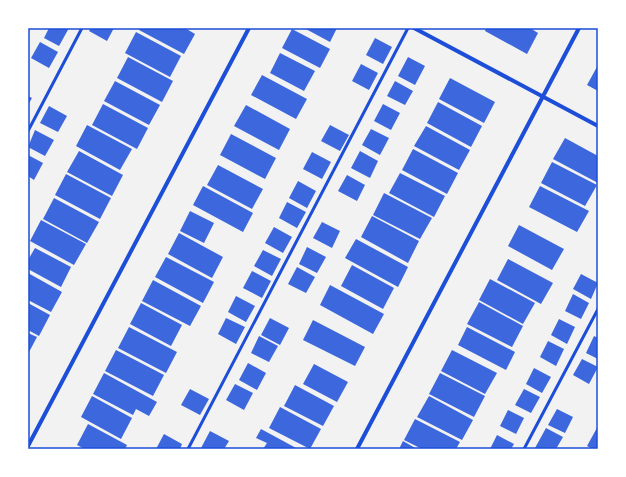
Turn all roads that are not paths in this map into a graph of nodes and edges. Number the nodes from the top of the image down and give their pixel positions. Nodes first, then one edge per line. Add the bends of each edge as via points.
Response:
1 (82, 28) edge
2 (249, 28) edge
3 (408, 28) edge
4 (414, 28) edge
5 (579, 28) edge
6 (543, 96) junction
7 (598, 126) edge
8 (28, 131) edge
9 (598, 309) edge
10 (28, 446) edge
11 (188, 449) edge
12 (357, 449) edge
13 (524, 449) edge

1 - 8 lane
2 - 10 street
3 - 11 lane
4 - 6 street
5 - 6 street
6 - 7 street
6 - 12 street
9 - 13 lane

